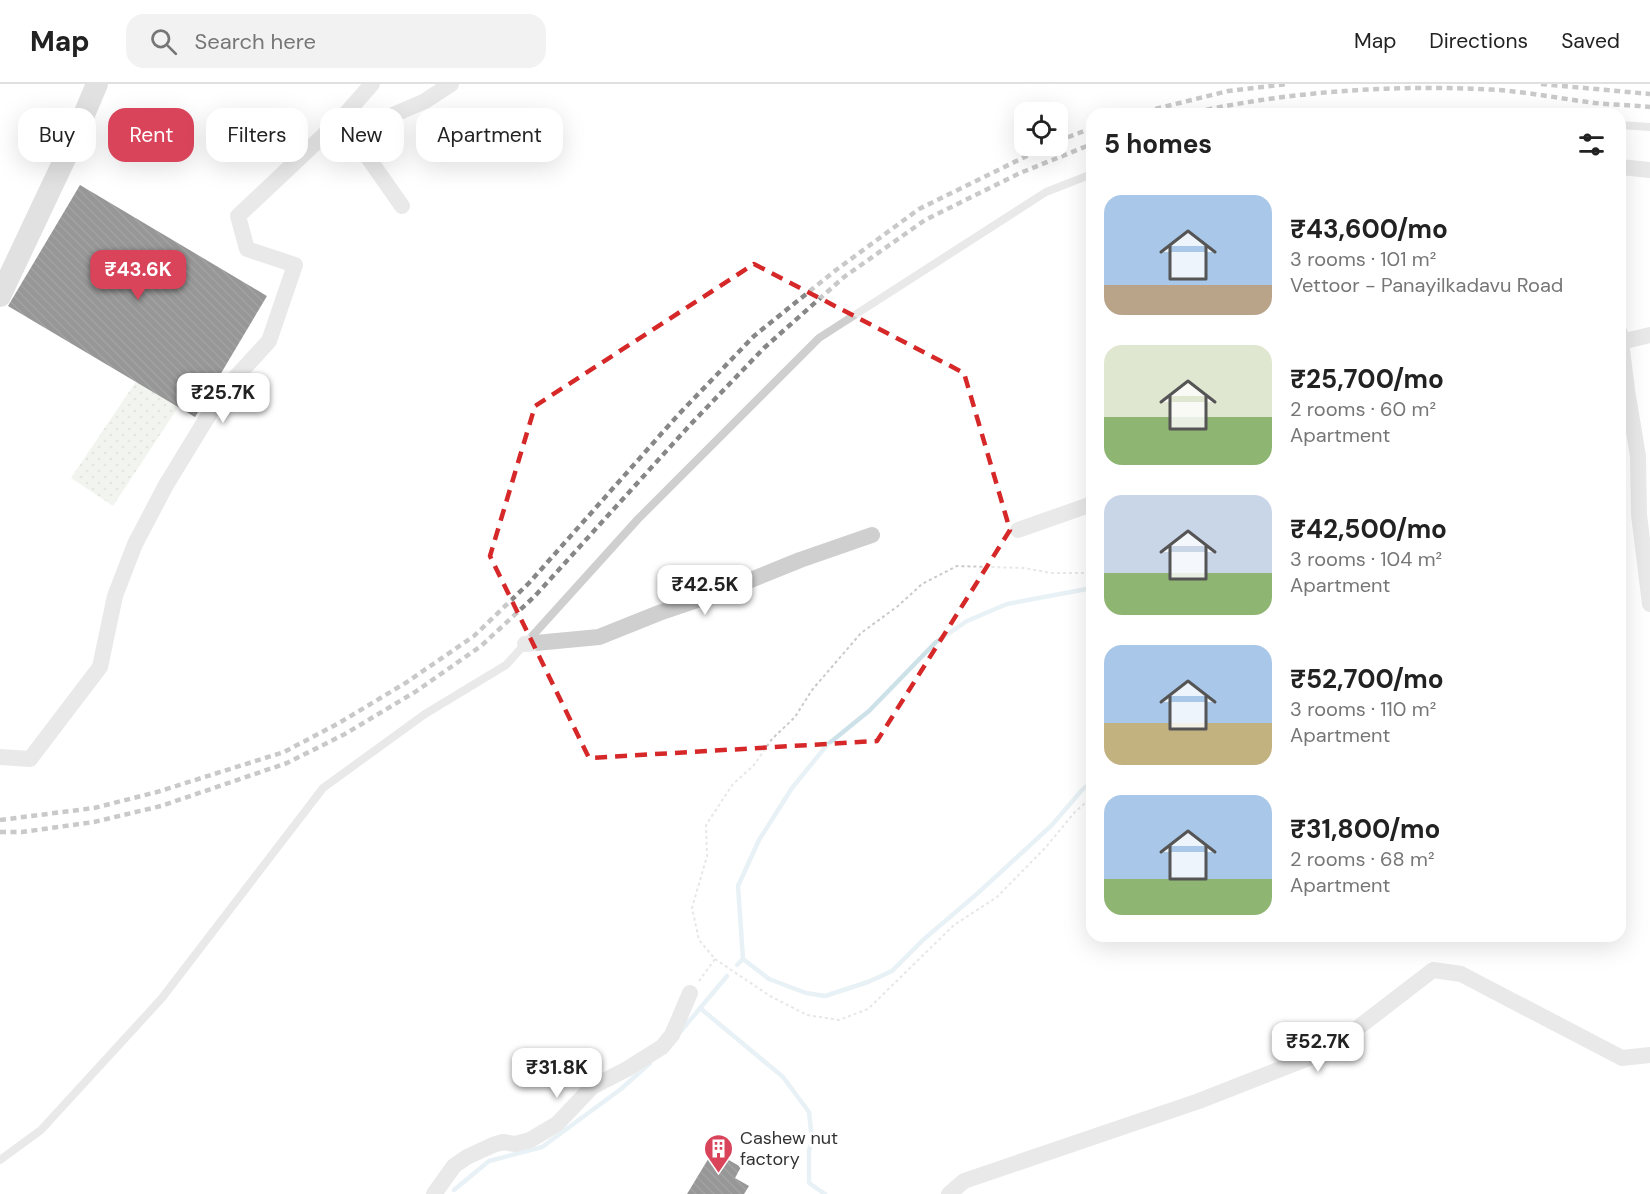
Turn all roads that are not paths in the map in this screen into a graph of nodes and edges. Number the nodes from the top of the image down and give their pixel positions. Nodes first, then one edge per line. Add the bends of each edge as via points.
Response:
1 (97, 84) edge
2 (372, 84) edge
3 (451, 84) edge
4 (1626, 125) edge
5 (1650, 127) edge
6 (1626, 168) edge
7 (1650, 170) edge
8 (1086, 176) edge
9 (402, 206) dead end
10 (0, 296) edge
11 (1650, 335) edge
12 (1626, 344) edge
13 (1626, 378) edge
14 (1086, 506) edge
15 (1018, 530) dead end
16 (872, 535) dead end
17 (1650, 604) edge
18 (525, 644) junction
19 (0, 757) edge
20 (690, 993) road end
21 (1650, 1055) edge
22 (0, 1160) edge
23 (437, 1193) edge
24 (949, 1194) edge

1 - 10 main road
2 - 19 street via 342,118 238,216 247,249 295,265 269,341 224,390 135,544 115,596 100,667 30,759
3 - 9 street via 425,101 363,128 358,138
4 - 5 lane
6 - 7 street
8 - 18 lane via 1046,192 819,338 638,519
11 - 12 street
13 - 17 street via 1638,456 1639,515
14 - 15 street
16 - 18 street via 599,637
18 - 22 lane via 506,665 425,714 323,788 162,998 41,1130
20 - 23 street via 672,1035 662,1047 591,1087 557,1124 530,1140 503,1142 467,1157 454,1166
21 - 24 street via 1622,1058 1461,974 1433,970 1329,1050 1199,1101 964,1181

